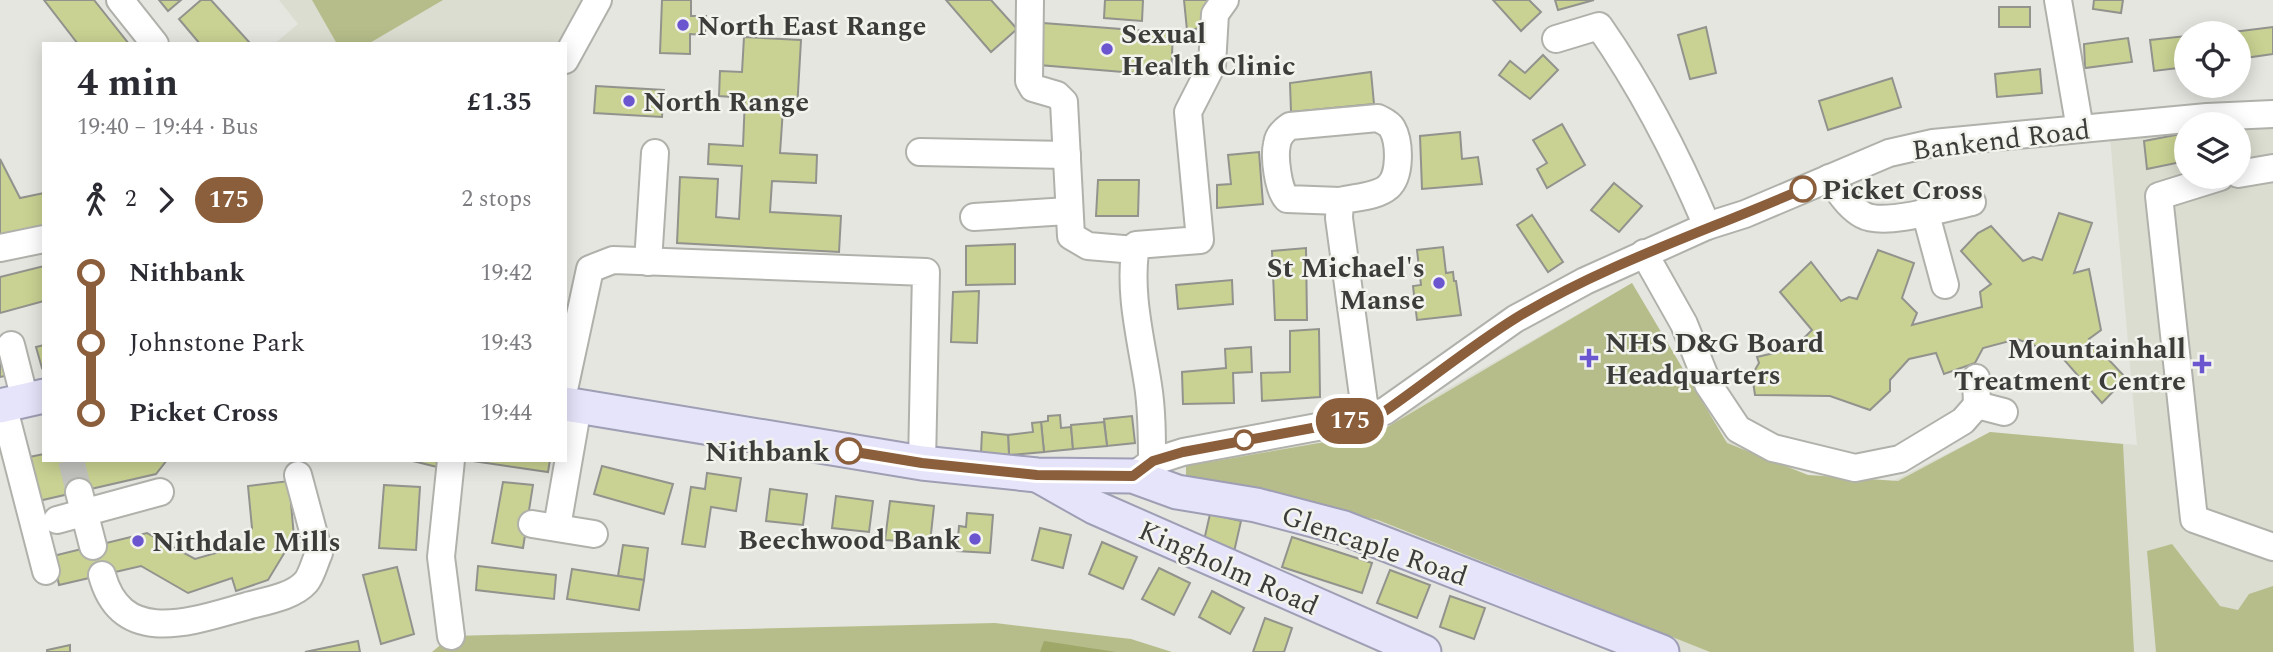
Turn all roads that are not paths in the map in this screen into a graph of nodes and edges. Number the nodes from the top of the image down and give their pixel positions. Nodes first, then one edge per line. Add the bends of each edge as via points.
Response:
1 (120, 0) edge
2 (598, 0) edge
3 (1030, 0) edge
4 (1225, 0) edge
5 (2059, 0) edge
6 (1556, 39) dead end
7 (153, 42) edge
8 (567, 56) edge
9 (2273, 114) edge
10 (2080, 129) junction
11 (920, 152) dead end
12 (655, 153) dead end
13 (1067, 155) junction
14 (2273, 169) edge
15 (2251, 172) edge
16 (1829, 178) junction
17 (2182, 189) edge
18 (1972, 202) dead end
19 (1339, 209) junction
20 (1068, 211) junction
21 (1925, 211) junction
22 (974, 217) dead end
23 (1707, 226) junction
24 (42, 239) edge
25 (0, 248) edge
26 (1135, 250) junction
27 (1644, 253) junction
28 (648, 261) junction
29 (1947, 290) dead end
30 (11, 345) dead end
31 (1976, 378) dead end
32 (570, 398) edge
33 (18, 402) edge
34 (1977, 405) junction
35 (2004, 412) dead end
36 (1366, 418) junction
37 (451, 462) edge
38 (557, 462) edge
39 (922, 463) junction
40 (1143, 469) junction
41 (298, 475) dead end
42 (1037, 475) junction
43 (160, 492) dead end
44 (82, 502) junction
45 (57, 520) dead end
46 (594, 534) dead end
47 (93, 546) dead end
48 (2273, 547) edge
49 (46, 571) dead end
50 (102, 575) dead end
51 (451, 636) dead end
52 (1424, 652) edge
53 (1662, 652) edge

1 - 7 street
2 - 8 street
3 - 13 street via 1029,81 1033,88 1058,95 1065,102
4 - 26 street via 1215,14 1213,60 1188,112 1200,240 1136,245
5 - 10 street
6 - 23 street via 1599,26 1673,147
9 - 10 street, Bankend Road
10 - 16 street, Bankend Road via 1933,143 1889,153
11 - 13 street
12 - 28 street
13 - 20 street
14 - 15 street
16 - 21 street via 1850,206 1864,216 1881,219
16 - 23 street, Bankend Road
17 - 48 street via 2160,196 2194,519
18 - 21 street
19 - 19 street via 1292,201 1283,195 1276,147 1279,138 1290,126 1378,118 1394,132 1395,178 1381,191
19 - 36 street
20 - 22 street
20 - 26 street via 1069,231 1075,240 1088,246
21 - 29 street
23 - 27 street, Bankend Road
24 - 25 street
26 - 40 street via 1137,323 1149,387
27 - 34 street via 1723,407 1738,429 1773,448 1856,468 1900,458 1963,421
27 - 36 street, Bankend Road via 1515,319 1385,411
28 - 32 street via 613,260 590,269
28 - 39 street via 926,272
30 - 33 street
31 - 34 street
32 - 39 main road
33 - 49 street
34 - 35 street
36 - 40 street, Bankend Road via 1183,452
37 - 51 street via 441,556
38 - 46 street via 544,525
39 - 42 main road
40 - 42 main road, Glencaple Road
40 - 53 main road, Glencaple Road via 1177,492 1256,505 1344,528
41 - 50 street via 319,553 306,582 287,594 199,620 157,626 124,614 107,594
42 - 52 main road, Kingholm Road via 1105,512
43 - 44 street
44 - 45 street
44 - 47 street

